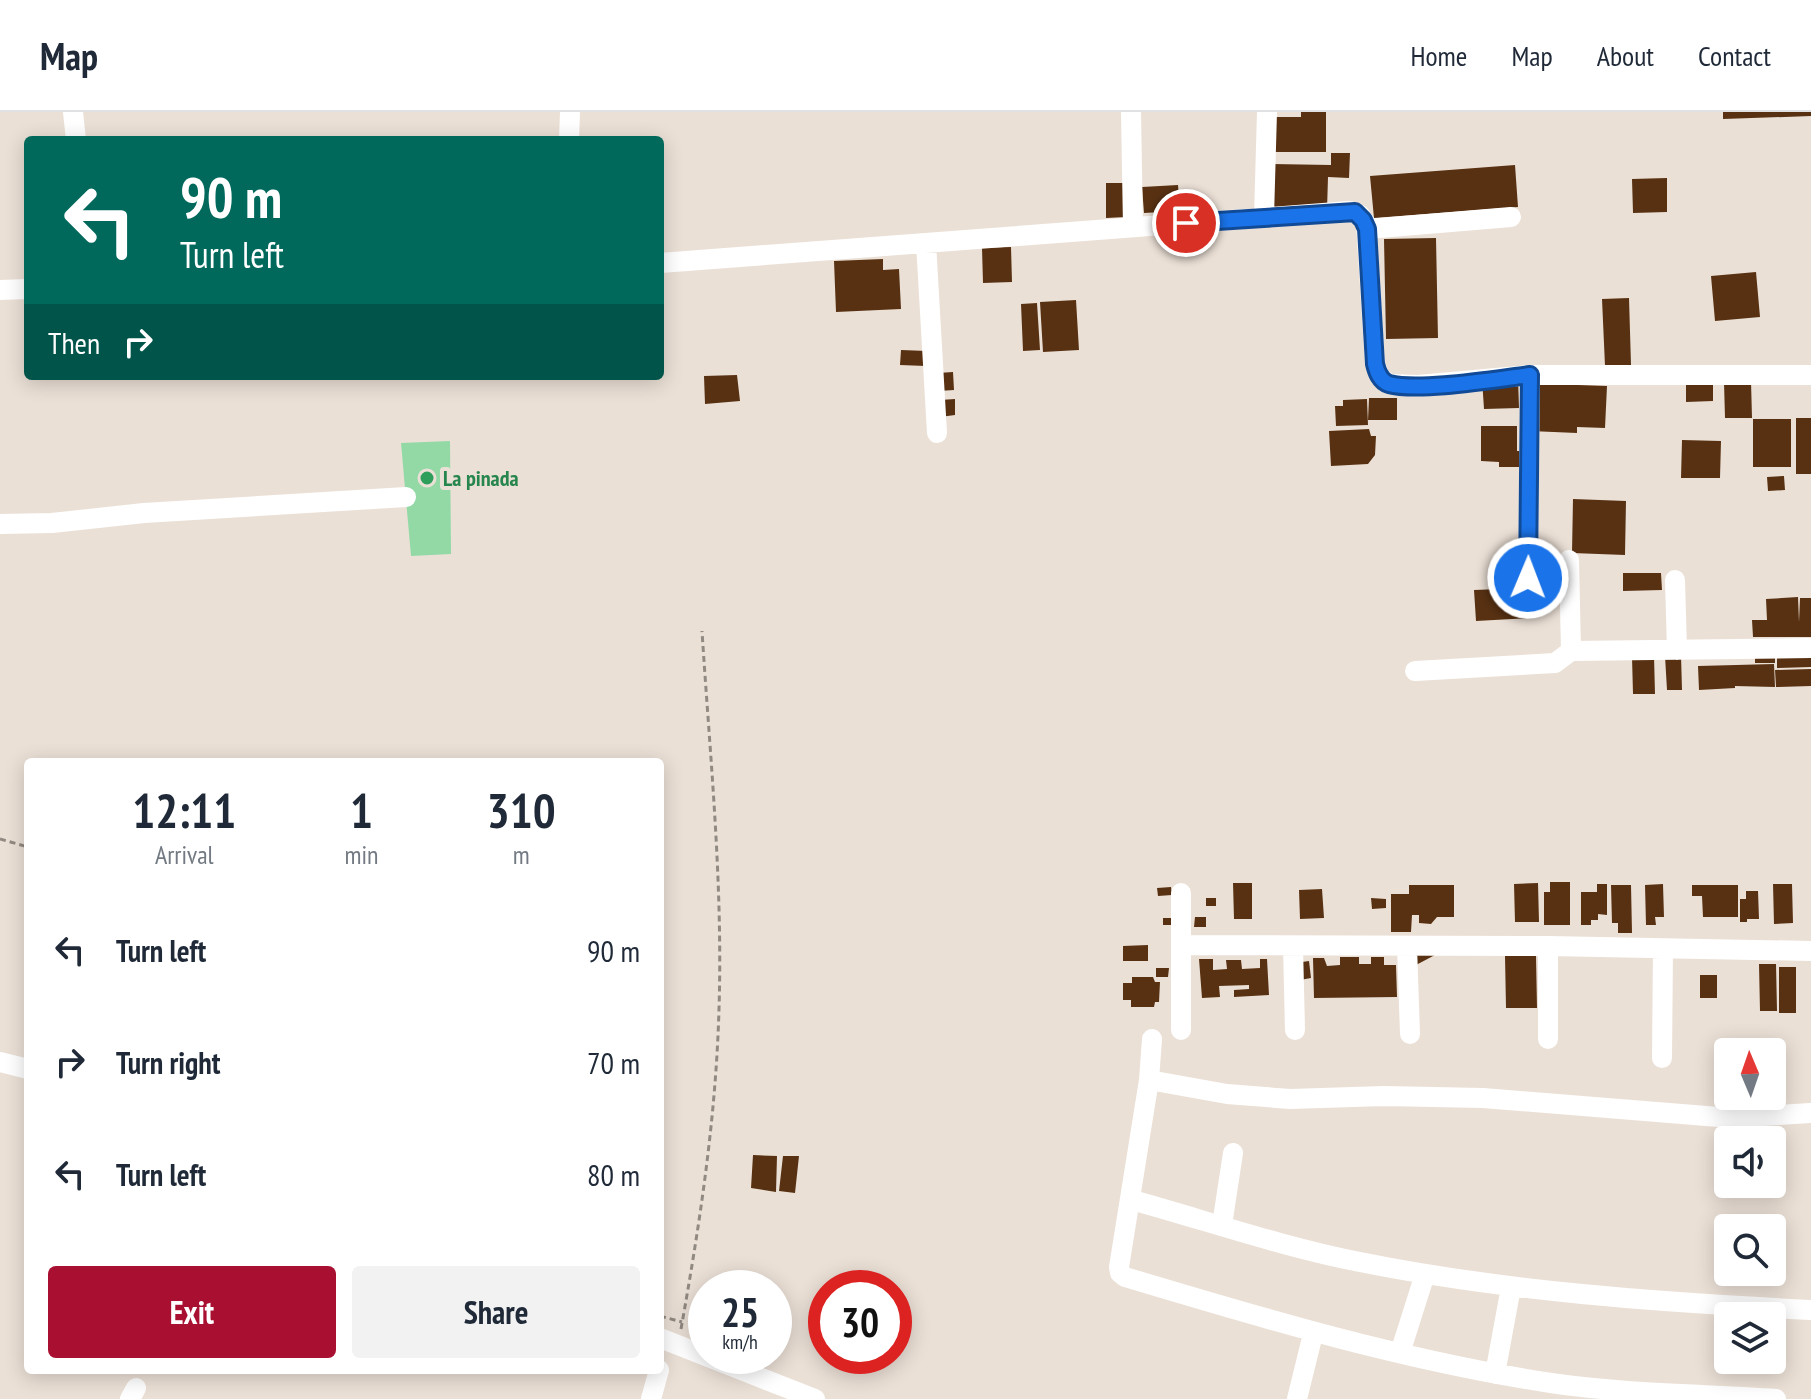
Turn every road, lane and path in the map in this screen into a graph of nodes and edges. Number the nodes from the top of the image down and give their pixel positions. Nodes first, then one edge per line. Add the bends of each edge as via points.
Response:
1 (73, 112) edge
2 (570, 112) edge
3 (1131, 112) edge
4 (1267, 112) edge
5 (76, 136) edge
6 (569, 136) edge
7 (1264, 217) junction
8 (1511, 217) dead end
9 (1133, 227) junction
10 (1367, 229) junction
11 (926, 243) junction
12 (664, 263) edge
13 (24, 289) edge
14 (0, 290) edge
15 (1530, 375) junction
16 (1811, 375) edge
17 (937, 433) dead end
18 (406, 497) dead end
19 (0, 524) edge
20 (1569, 560) dead end
21 (1528, 578) dead end
22 (1675, 580) dead end
23 (702, 631) dead end
24 (1811, 648) edge
25 (1677, 650) junction
26 (1571, 651) junction
27 (1415, 671) dead end
28 (0, 839) edge
29 (24, 846) edge
30 (1181, 893) dead end
31 (1181, 945) junction
32 (1293, 946) junction
33 (1407, 946) junction
34 (1548, 946) junction
35 (1663, 950) junction
36 (1811, 951) edge
37 (1181, 1030) dead end
38 (1295, 1030) dead end
39 (1410, 1034) dead end
40 (1152, 1039) dead end
41 (1548, 1039) dead end
42 (1662, 1058) dead end
43 (0, 1062) edge
44 (24, 1068) edge
45 (1149, 1080) junction
46 (1811, 1113) edge
47 (1233, 1153) dead end
48 (1132, 1200) junction
49 (1222, 1225) junction
50 (1425, 1274) junction
51 (1511, 1287) junction
52 (1811, 1310) edge
53 (664, 1317) edge
54 (682, 1322) junction
55 (1313, 1334) junction
56 (668, 1341) edge
57 (1400, 1353) junction
58 (658, 1374) edge
59 (1495, 1374) junction
60 (651, 1399) edge
61 (815, 1399) edge
62 (1297, 1399) edge
63 (1776, 1399) edge

1 - 5 street
2 - 6 street
3 - 9 street
4 - 7 street
7 - 9 street
7 - 10 street via 1349,211 1360,215
8 - 10 street
9 - 11 street
10 - 15 street via 1375,364 1383,381 1418,385
11 - 12 street
11 - 17 street
13 - 14 street
15 - 16 street
15 - 21 street
18 - 19 street
20 - 26 street
22 - 25 street
23 - 54 path via 720,928 719,1007 703,1200
24 - 25 street
25 - 26 street
26 - 27 street via 1555,663
28 - 29 path
30 - 31 street
31 - 32 street
31 - 37 street
32 - 33 street
32 - 38 street
33 - 34 street
33 - 39 street
34 - 35 street
34 - 41 street
35 - 36 street
35 - 42 street
40 - 45 street
43 - 44 street
45 - 46 street via 1258,1097 1483,1098 1731,1118
45 - 48 street
47 - 49 street
48 - 49 street
48 - 55 street via 1119,1267 1125,1277
49 - 50 street
50 - 51 street
50 - 57 street
51 - 52 street
51 - 59 street
53 - 54 path
54 - 56 path
55 - 57 street
55 - 62 street
56 - 61 street
57 - 59 street
58 - 60 street
59 - 63 street via 1590,1387

